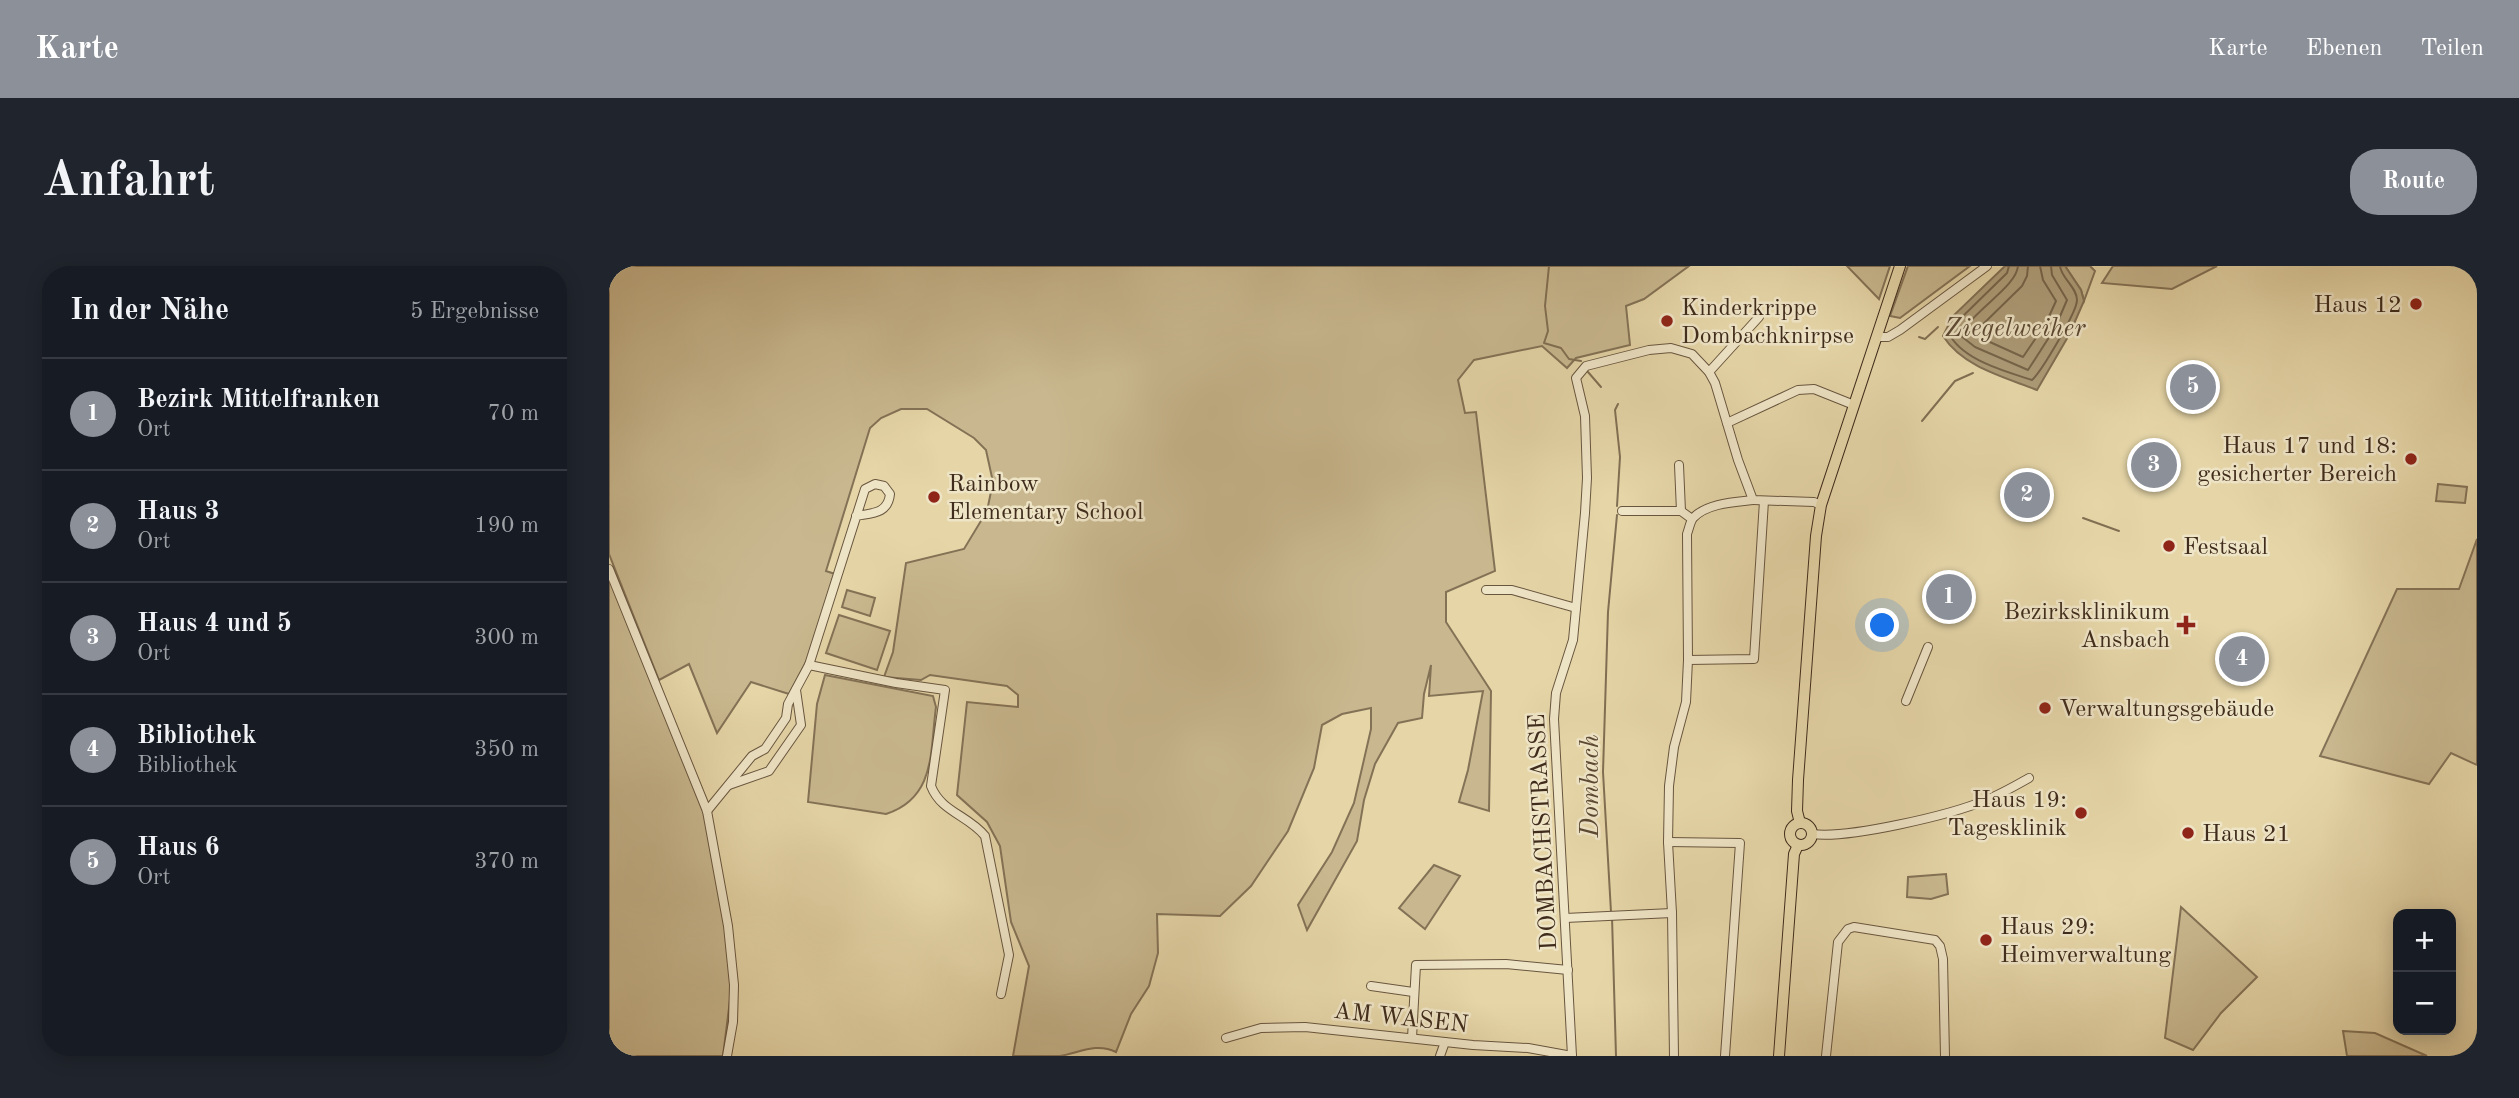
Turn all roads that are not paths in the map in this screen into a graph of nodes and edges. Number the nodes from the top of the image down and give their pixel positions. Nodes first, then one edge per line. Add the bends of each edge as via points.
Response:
1 (1900, 266) edge
2 (1987, 266) edge
3 (1759, 317) dead end
4 (1877, 337) junction
5 (1709, 372) junction
6 (1854, 405) junction
7 (1727, 422) junction
8 (1679, 465) dead end
9 (1753, 500) junction
10 (1764, 501) junction
11 (1821, 505) junction
12 (1622, 511) dead end
13 (1681, 511) junction
14 (856, 516) junction
15 (1692, 519) junction
16 (609, 569) edge
17 (1486, 590) dead end
18 (1576, 608) junction
19 (1928, 647) dead end
20 (1688, 660) junction
21 (809, 666) junction
22 (795, 689) junction
23 (1906, 701) dead end
24 (2029, 778) dead end
25 (729, 785) junction
26 (708, 811) junction
27 (1800, 823) junction
28 (1812, 834) junction
29 (1668, 842) junction
30 (1798, 845) junction
31 (1672, 913) junction
32 (1565, 918) junction
33 (1568, 970) junction
34 (1371, 986) dead end
35 (1413, 992) junction
36 (1001, 994) dead end
37 (1226, 1038) dead end
38 (1412, 1038) junction
39 (1445, 1042) junction
40 (1526, 1052) edge
41 (727, 1056) edge
42 (1440, 1056) edge
43 (1572, 1056) edge
44 (1674, 1056) edge
45 (1725, 1056) edge
46 (1779, 1056) edge
47 (1826, 1056) edge
48 (1945, 1056) edge

1 - 4 main road
2 - 4 street via 1900,330
3 - 5 street
4 - 6 main road
5 - 7 street
5 - 18 street, DOMBACHSTRASSE via 1692,354 1671,348 1586,366 1576,378 1585,416 1587,478
6 - 7 street via 1815,388 1798,390
6 - 11 main road
7 - 9 street
8 - 13 street
9 - 10 street
9 - 15 street via 1731,502
10 - 11 street
10 - 20 street via 1755,659
11 - 27 main road via 1798,780
12 - 13 street
13 - 15 street
14 - 14 street via 882,511 890,494 884,486 865,489
14 - 21 street
15 - 20 street via 1686,548
16 - 26 street
17 - 18 street via 1512,590
18 - 32 street, DOMBACHSTRASSE via 1554,719
19 - 23 street
20 - 29 street via 1686,702 1669,786
21 - 22 street
21 - 36 street via 945,690 931,786 946,808 976,825 985,836 1009,955
22 - 25 street via 786,718 765,749 752,756
22 - 25 street via 801,725 769,771
24 - 28 street via 1961,809 1849,833
25 - 26 street
26 - 41 street via 734,985
27 - 28 main road via 1810,827
27 - 30 main road via 1790,833
28 - 30 main road via 1810,841
29 - 31 street
29 - 45 street via 1740,843
30 - 46 main road
31 - 32 street
31 - 44 street
32 - 33 street, DOMBACHSTRASSE
33 - 35 street via 1421,964 1416,965
33 - 43 street, DOMBACHSTRASSE
34 - 35 street
35 - 38 street
37 - 38 street, AM WASEN via 1261,1028 1305,1027
38 - 39 street, AM WASEN
39 - 40 street, AM WASEN
39 - 42 street
40 - 43 street, AM WASEN
47 - 48 street via 1837,942 1854,927 1935,940 1940,946

